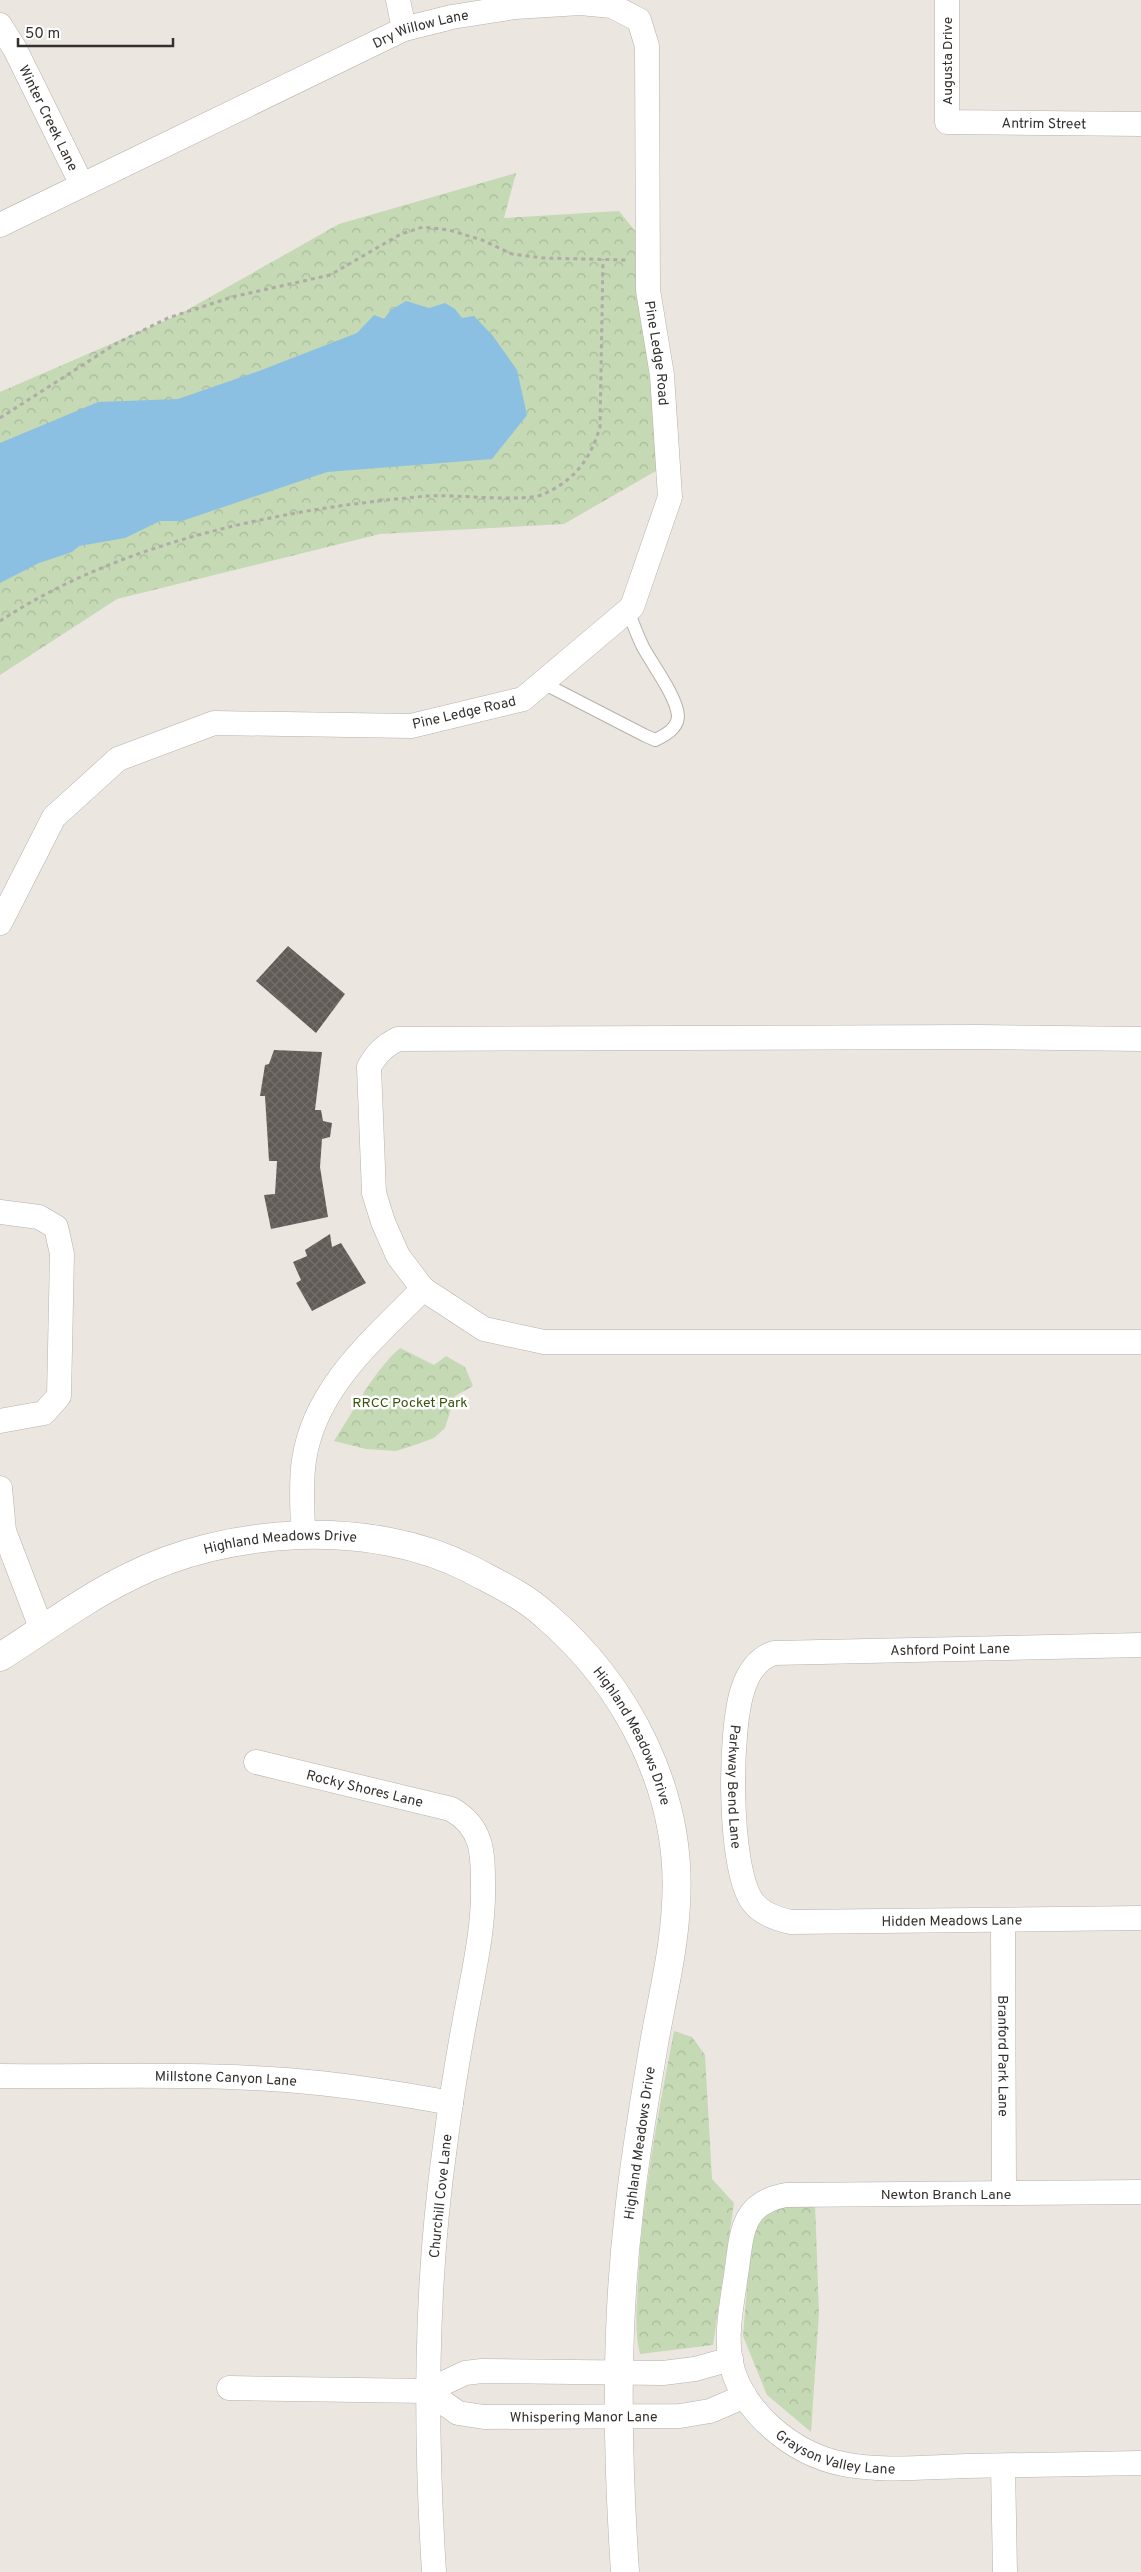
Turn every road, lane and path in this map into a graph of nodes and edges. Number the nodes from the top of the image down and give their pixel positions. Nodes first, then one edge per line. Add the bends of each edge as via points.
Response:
1 (398, 0) edge
2 (947, 0) edge
3 (0, 26) edge
4 (404, 29) junction
5 (947, 122) joint
6 (1141, 124) edge
7 (82, 185) junction
8 (0, 225) edge
9 (602, 259) junction
10 (648, 260) junction
11 (648, 290) joint
12 (0, 418) edge
13 (628, 611) junction
14 (0, 621) edge
15 (542, 683) junction
16 (0, 923) edge
17 (1141, 1039) edge
18 (0, 1212) edge
19 (423, 1289) junction
20 (1141, 1342) edge
21 (0, 1421) edge
22 (0, 1488) edge
23 (303, 1536) junction
24 (42, 1630) junction
25 (1141, 1646) edge
26 (0, 1657) edge
27 (760, 1660) joint
28 (256, 1762) dead end
29 (472, 1824) joint
30 (763, 1911) joint
31 (1141, 1918) edge
32 (1003, 1920) junction
33 (0, 2076) edge
34 (452, 2103) junction
35 (1141, 2192) edge
36 (1004, 2193) junction
37 (754, 2207) joint
38 (731, 2359) junction
39 (619, 2373) junction
40 (229, 2388) dead end
41 (427, 2391) junction
42 (745, 2396) junction
43 (619, 2417) junction
44 (1141, 2464) edge
45 (1003, 2466) junction
46 (434, 2572) edge
47 (625, 2572) edge
48 (1005, 2572) edge

1 - 4 street
2 - 5 street, Augusta Drive
3 - 7 street, Winter Creek Lane via 15,49
4 - 7 street, Dry Willow Lane
4 - 10 street, Dry Willow Lane via 515,7 580,3 612,6 639,20 647,46
5 - 6 street, Antrim Street
7 - 8 street, Dry Willow Lane
9 - 10 path
9 - 12 path via 512,254 450,230 423,227 401,234 330,275 232,297 168,318 117,343
9 - 14 path via 600,427 593,449 577,472 543,495 430,496 337,506 238,524 136,555 83,577
10 - 11 street, Dry Willow Lane
11 - 13 street, Pine Ledge Road via 662,375 670,497
13 - 15 street, Pine Ledge Road
13 - 15 lane via 675,704 678,717 674,727 665,735 655,740
15 - 16 street, Pine Ledge Road via 523,699 411,726 214,723 118,759 54,818
17 - 19 street via 398,1039 376,1054 369,1067 374,1193 398,1256
18 - 21 street via 39,1216 56,1227 62,1254 59,1396 44,1413
19 - 20 street via 484,1329 544,1342
19 - 23 street via 348,1367 326,1397 311,1430 304,1461
22 - 24 street via 4,1531
23 - 24 street, Highland Meadows Drive via 222,1544 177,1556 130,1576
23 - 39 street, Highland Meadows Drive via 393,1542 455,1562 515,1592 566,1634 598,1672 631,1718 652,1759 672,1830 676,1903 634,2168 622,2288
24 - 26 street, Highland Meadows Drive
25 - 27 street, Ashford Point Lane via 785,1651
27 - 30 street, Parkway Bend Lane via 747,1678 740,1701 734,1788 743,1877 748,1895
28 - 29 street, Rocky Shores Lane via 439,1805 451,1809
29 - 34 street, Churchill Cove Lane via 480,1848 482,1911
30 - 32 street, Hidden Meadows Lane via 791,1922
31 - 32 street, Hidden Meadows Lane
32 - 36 street, Branford Park Lane
33 - 34 street, Millstone Canyon Lane via 287,2080
34 - 41 street, Churchill Cove Lane via 436,2224
35 - 36 street, Newton Branch Lane
36 - 37 street, Newton Branch Lane via 786,2195
37 - 38 street, Grayson Valley Lane via 743,2229 730,2321
38 - 39 street via 695,2369
38 - 42 street, Grayson Valley Lane via 736,2380
39 - 41 street via 465,2373
39 - 43 street, Highland Meadows Drive
40 - 41 street
41 - 43 street, Whispering Manor Lane via 458,2413 470,2416
41 - 46 street, Churchill Cove Lane
42 - 43 street, Whispering Manor Lane via 696,2414
42 - 45 street, Grayson Valley Lane via 754,2409 793,2444 827,2460 876,2468
43 - 47 street, Highland Meadows Drive via 618,2465
44 - 45 street, Grayson Valley Lane
45 - 48 street

